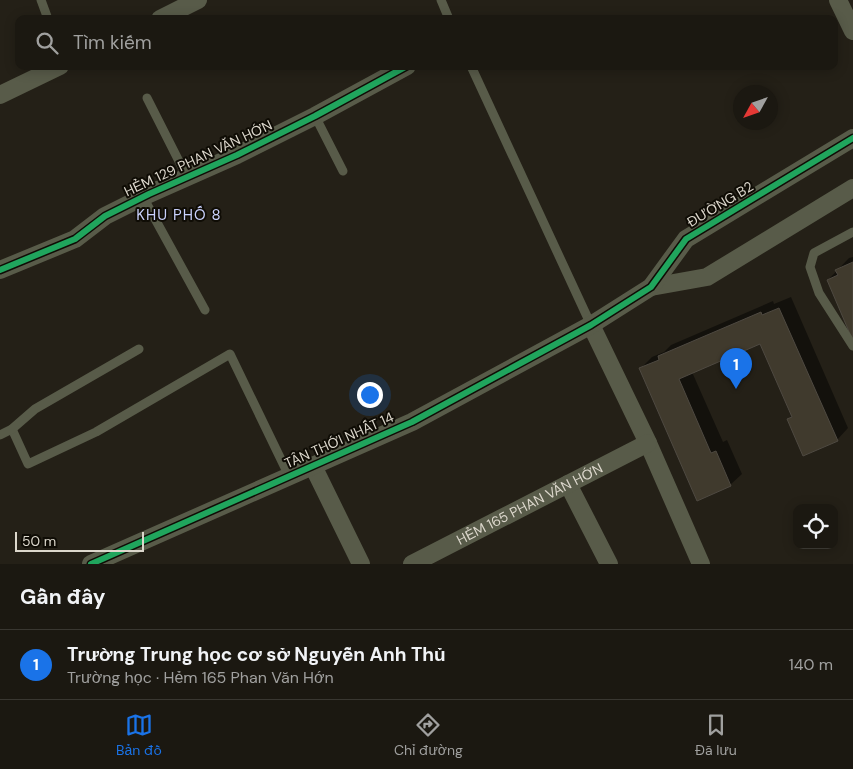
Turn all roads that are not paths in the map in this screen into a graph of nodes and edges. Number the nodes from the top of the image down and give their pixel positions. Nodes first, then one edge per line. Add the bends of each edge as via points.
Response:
1 (41, 0) edge
2 (198, 0) edge
3 (441, 0) edge
4 (838, 0) edge
5 (47, 15) edge
6 (168, 15) edge
7 (447, 15) edge
8 (853, 31) edge
9 (52, 70) edge
10 (400, 70) edge
11 (472, 70) edge
12 (0, 95) edge
13 (146, 98) dead end
14 (315, 116) junction
15 (853, 138) edge
16 (343, 171) dead end
17 (187, 177) junction
18 (853, 188) edge
19 (143, 197) junction
20 (853, 232) edge
21 (0, 270) edge
22 (652, 287) junction
23 (205, 310) dead end
24 (591, 325) junction
25 (853, 346) edge
26 (139, 349) dead end
27 (12, 429) junction
28 (0, 435) edge
29 (648, 443) junction
30 (314, 466) junction
31 (289, 476) junction
32 (568, 484) junction
33 (90, 564) edge
34 (361, 564) edge
35 (412, 564) edge
36 (609, 564) edge
37 (701, 564) edge

1 - 5 lane
2 - 6 street
3 - 7 lane
4 - 8 street
9 - 12 street
10 - 14 street, HẺM 129 PHAN VĂN HỚN
11 - 24 lane
13 - 17 lane
14 - 16 lane
14 - 17 street, HẺM 129 PHAN VĂN HỚN
15 - 22 street, ĐƯỜNG B2 via 686,239
17 - 19 street, HẺM 129 PHAN VĂN HỚN
18 - 22 street, ĐƯỜNG B2 via 706,276
19 - 21 street, HẺM 129 PHAN VĂN HỚN via 105,216 75,239
19 - 23 lane
20 - 25 lane via 814,253 810,267 819,293
22 - 24 street, ĐƯỜNG B2
24 - 29 street
24 - 30 street, TÂN THỚI NHẤT 14 via 412,422
26 - 27 lane via 35,409
27 - 28 lane
27 - 31 lane via 28,464 96,432 230,354
29 - 32 street, HẺM 165 PHAN VĂN HỚN
29 - 37 street
30 - 31 street, TÂN THỚI NHẤT 14
30 - 34 street
31 - 33 street, TÂN THỚI NHẤT 14
32 - 35 street, HẺM 165 PHAN VĂN HỚN
32 - 36 street

